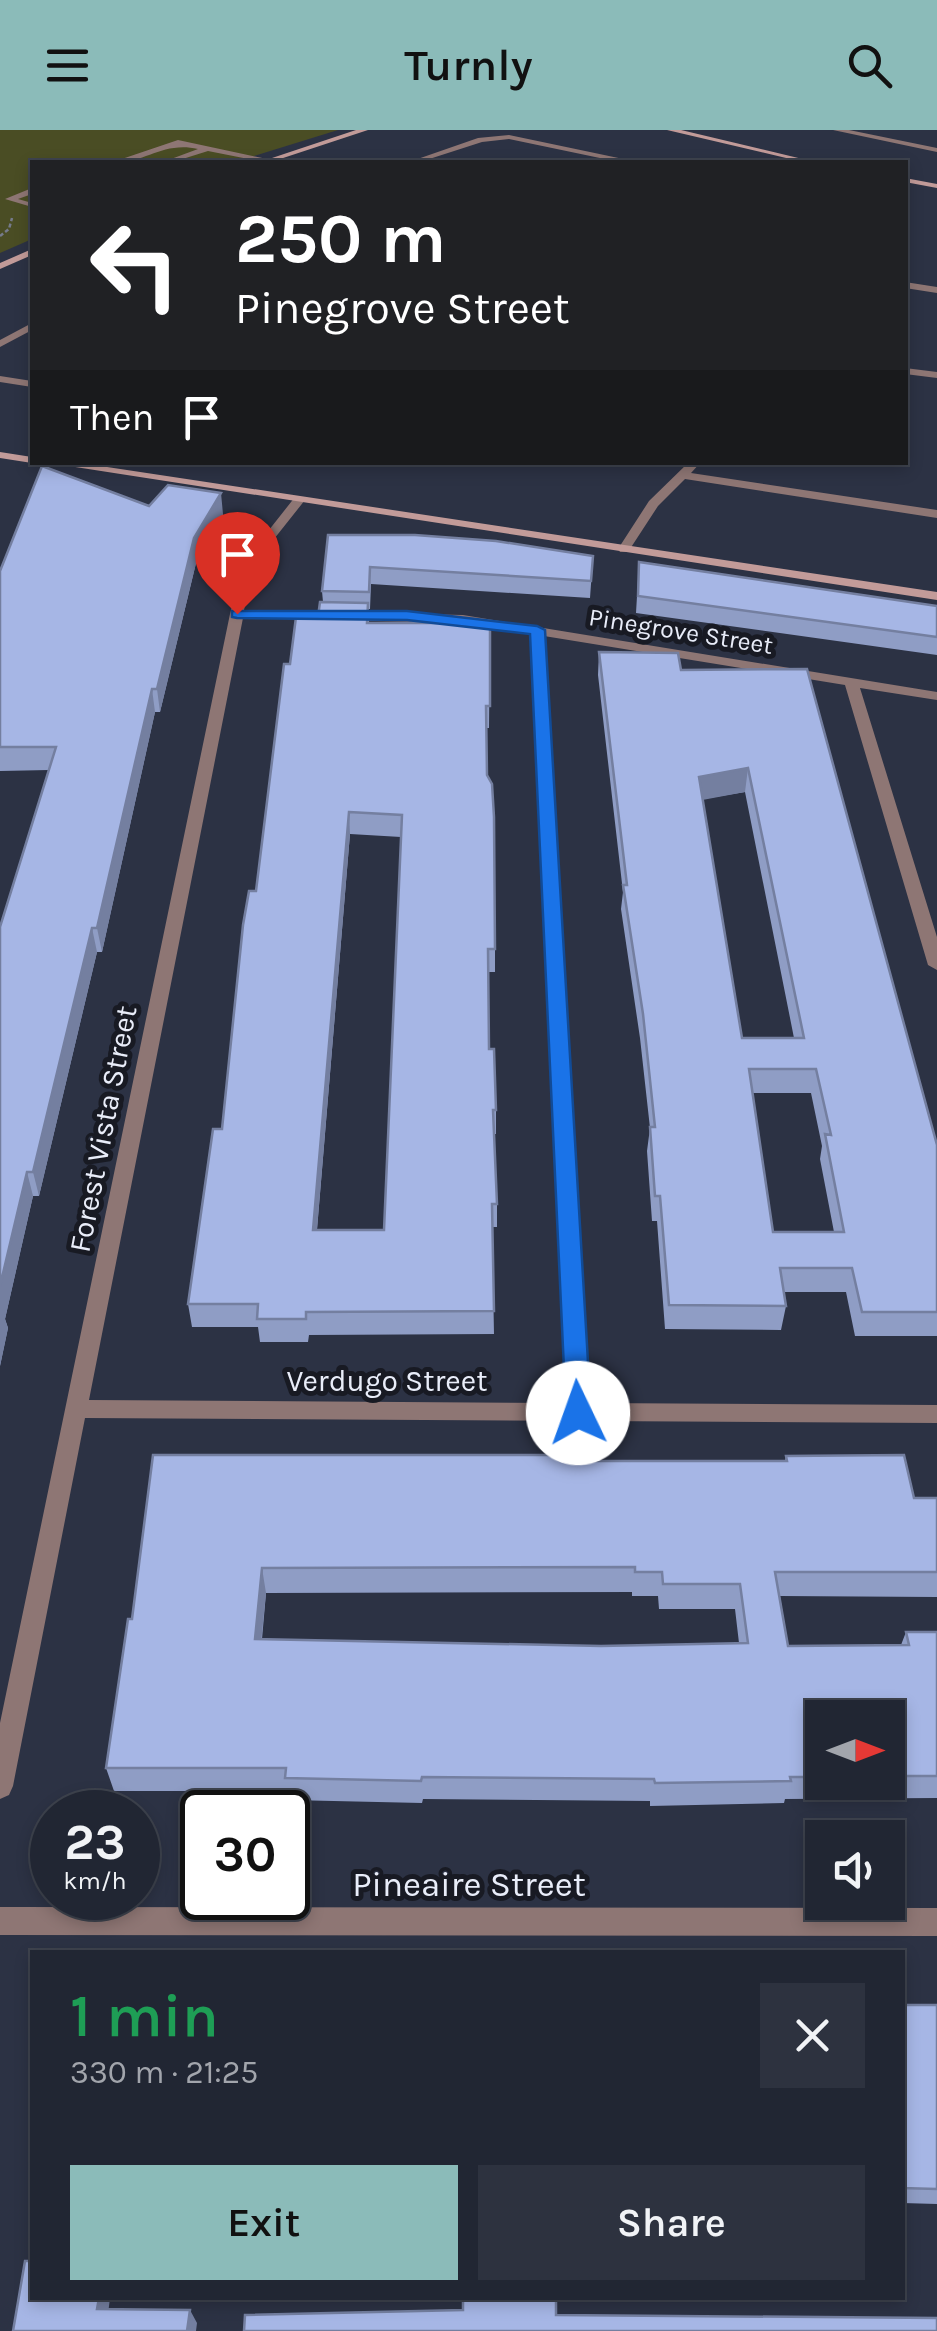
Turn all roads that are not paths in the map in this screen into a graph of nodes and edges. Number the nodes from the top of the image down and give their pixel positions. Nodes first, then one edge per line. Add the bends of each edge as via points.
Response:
1 (364, 130) edge
2 (671, 130) edge
3 (838, 130) edge
4 (207, 148) junction
5 (936, 149) edge
6 (123, 160) edge
7 (173, 160) edge
8 (257, 160) edge
9 (271, 160) edge
10 (419, 160) edge
11 (618, 160) edge
12 (802, 160) edge
13 (908, 181) edge
14 (937, 186) edge
15 (30, 193) edge
16 (30, 205) edge
17 (30, 253) edge
18 (0, 266) edge
19 (908, 286) edge
20 (937, 290) edge
21 (30, 327) edge
22 (0, 344) edge
23 (908, 370) edge
24 (937, 374) edge
25 (0, 380) edge
26 (30, 384) edge
27 (0, 455) edge
28 (30, 460) edge
29 (68, 465) edge
30 (122, 465) edge
31 (693, 465) edge
32 (114, 472) junction
33 (682, 475) junction
34 (299, 500) junction
35 (937, 514) edge
36 (624, 550) junction
37 (937, 596) edge
38 (237, 614) junction
39 (537, 630) junction
40 (851, 682) junction
41 (937, 696) edge
42 (937, 965) edge
43 (77, 1410) junction
44 (578, 1413) junction
45 (937, 1414) edge
46 (0, 1786) edge
47 (0, 1921) edge
48 (937, 1922) edge

1 - 9 street
2 - 12 street
3 - 5 street
4 - 6 street via 178,142
4 - 7 street
4 - 8 street
10 - 11 street via 508,137
13 - 14 street
15 - 16 street via 10,200
17 - 18 street
19 - 20 street
21 - 22 street
23 - 24 street
25 - 26 street
27 - 28 street
29 - 32 street
30 - 32 street
31 - 33 street
32 - 34 street
33 - 35 street
33 - 36 street via 653,504
34 - 36 street
34 - 38 street, Forest Vista Street via 249,563
36 - 37 street
38 - 39 street, Pinegrove Street via 407,616
38 - 43 street, Forest Vista Street
39 - 40 street, Pinegrove Street
39 - 44 street
40 - 41 street, Pinegrove Street
40 - 42 street
43 - 44 street, Verdugo Street
43 - 46 street, Forest Vista Street
44 - 45 street, Verdugo Street
47 - 48 street, Pineaire Street

